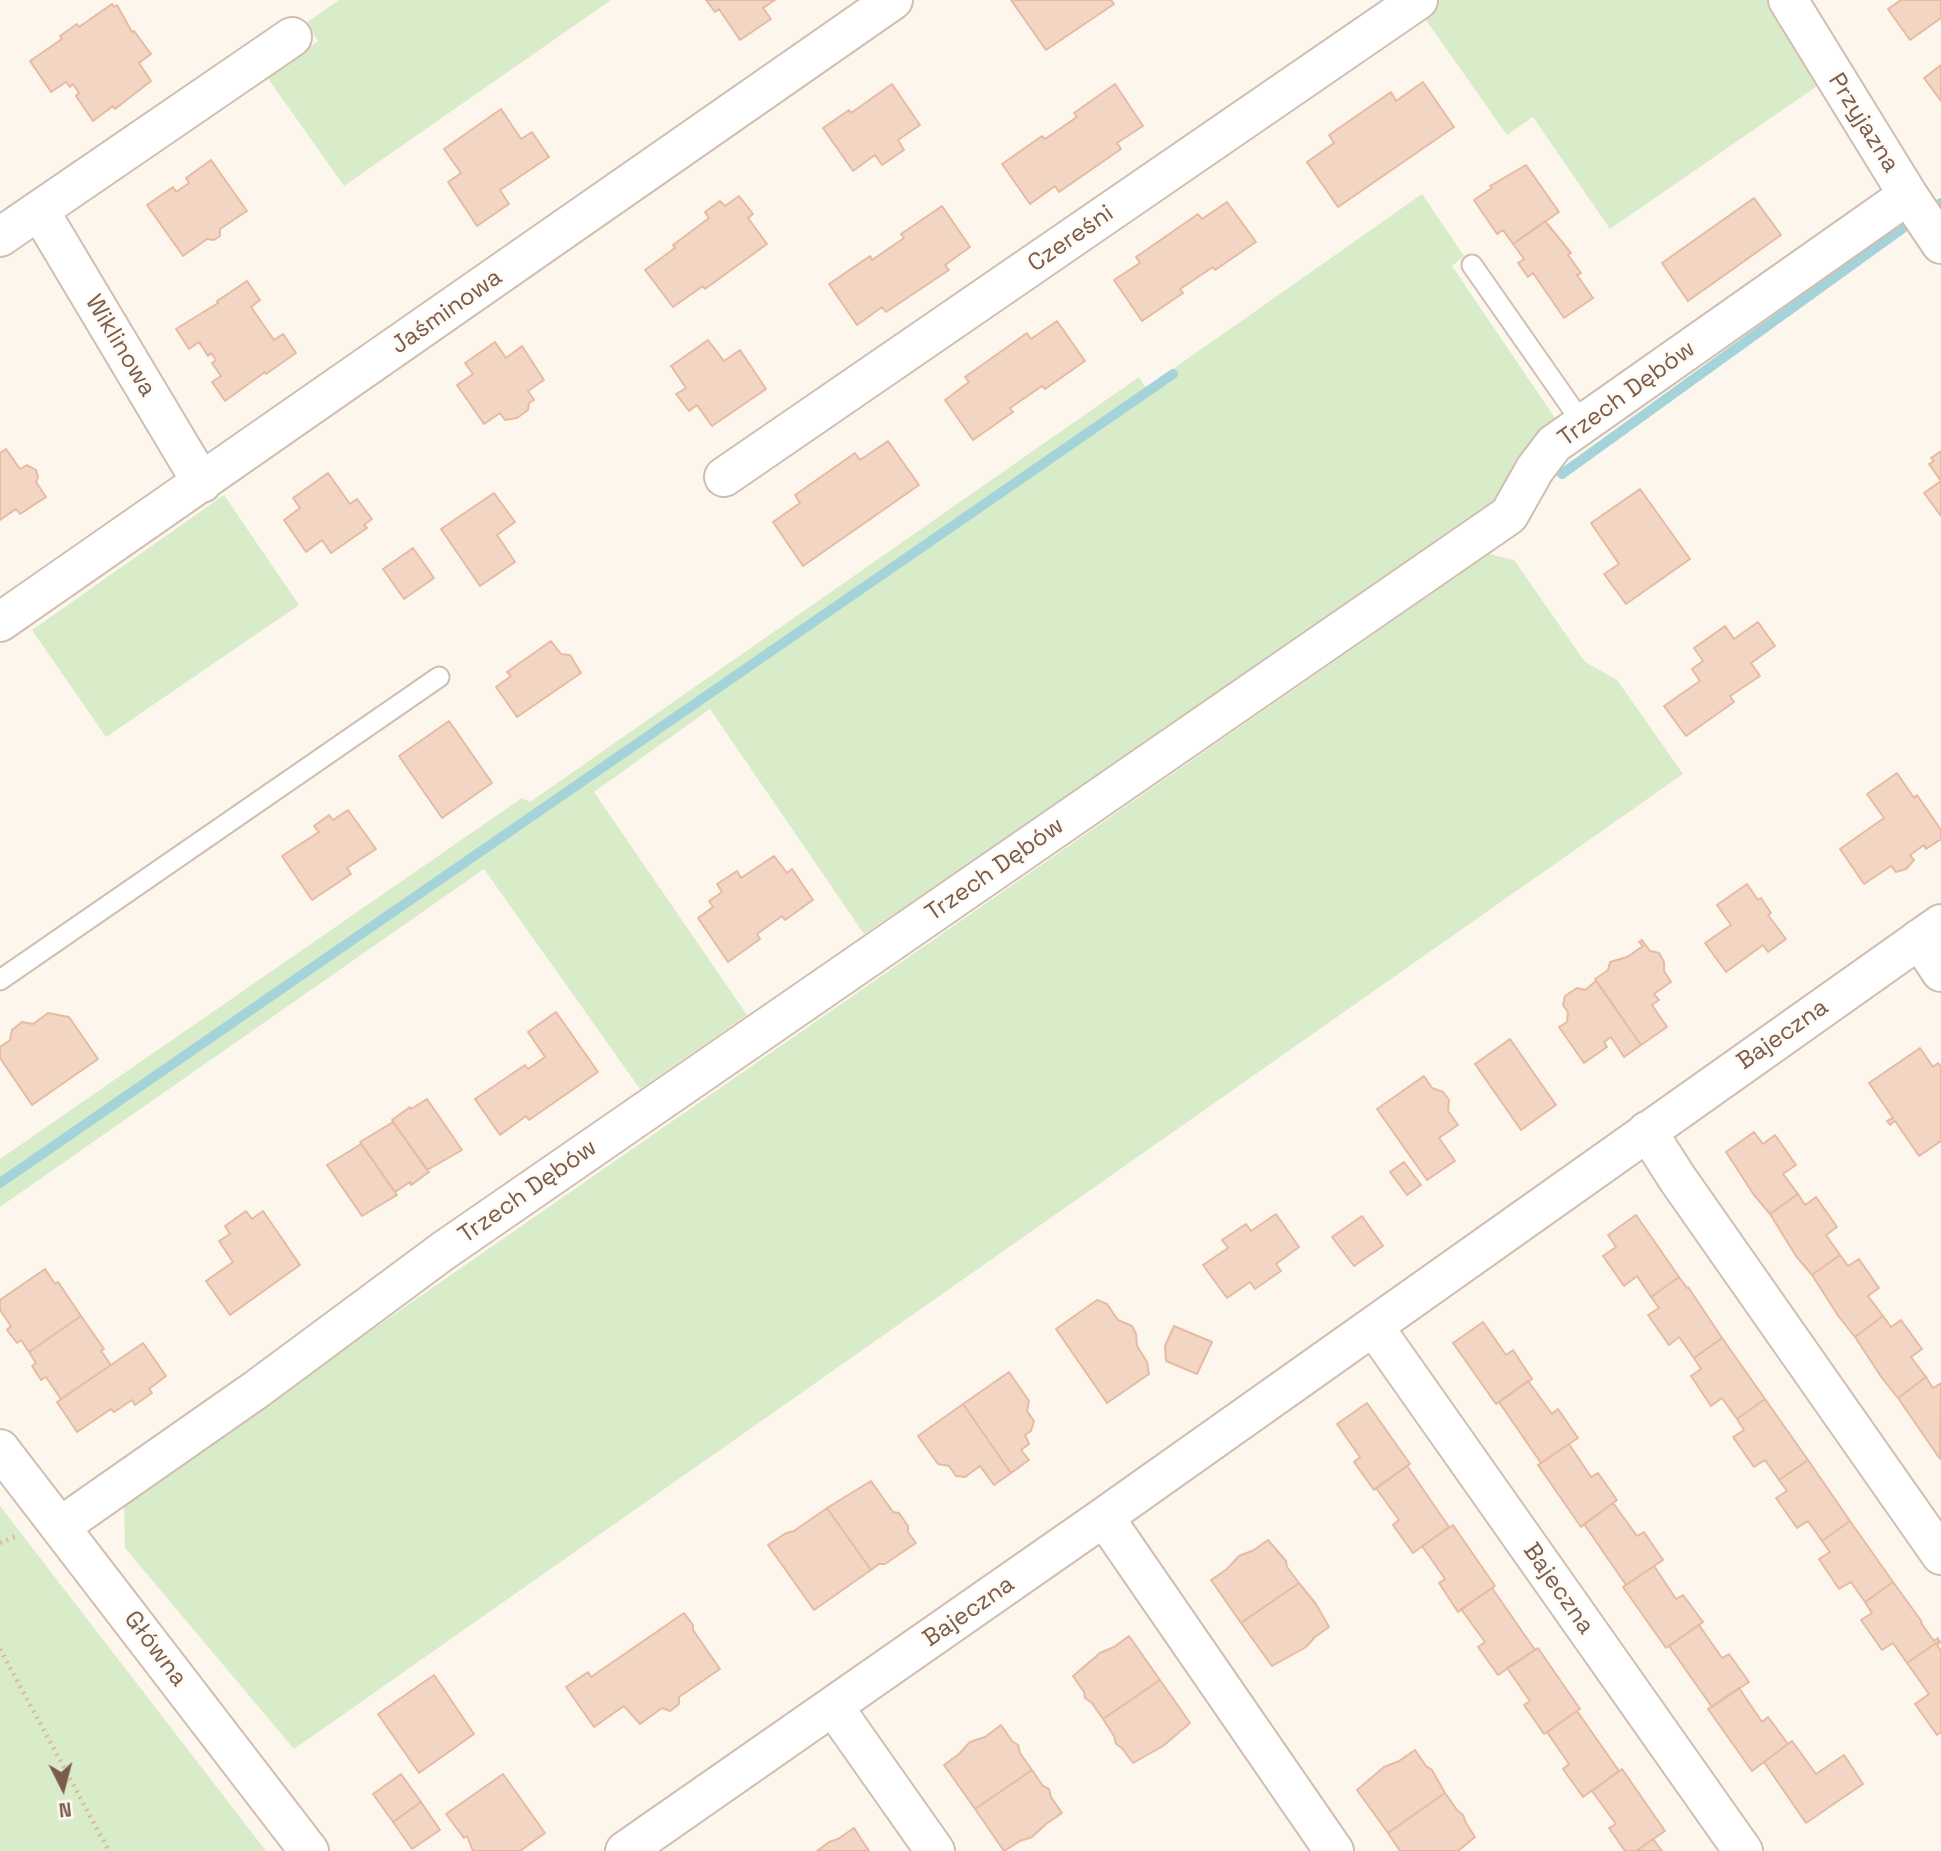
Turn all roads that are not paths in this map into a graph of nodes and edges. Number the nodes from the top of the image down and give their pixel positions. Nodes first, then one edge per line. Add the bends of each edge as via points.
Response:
1 (893, 0) edge
2 (1418, 0) edge
3 (1788, 0) edge
4 (292, 37) dead end
5 (1908, 195) junction
6 (39, 210) junction
7 (0, 237) edge
8 (1941, 244) edge
9 (1472, 265) dead end
10 (1583, 424) junction
11 (724, 477) dead end
12 (202, 483) junction
13 (0, 622) edge
14 (439, 677) dead end
15 (1930, 931) edge
16 (1941, 972) edge
17 (0, 980) edge
18 (1647, 1131) junction
19 (1374, 1327) junction
20 (0, 1448) edge
21 (1104, 1517) junction
22 (61, 1526) junction
23 (1941, 1555) edge
24 (834, 1706) junction
25 (309, 1851) edge
26 (625, 1851) edge
27 (934, 1851) edge
28 (1334, 1851) edge
29 (1743, 1851) edge

1 - 12 street, Jaśminowa
2 - 11 street, Czereśni
3 - 5 street, Przyjazna
4 - 6 street
5 - 8 street, Przyjazna
5 - 10 street, Trzech Dębów
6 - 7 street
6 - 12 street, Wiklinowa
9 - 10 lane
10 - 22 street, Trzech Dębów via 1554,444 1509,515 443,1251
12 - 13 street, Jaśminowa
14 - 17 lane
15 - 16 street, Bajeczna
15 - 18 street, Bajeczna
18 - 19 street, Bajeczna
18 - 23 street
19 - 21 street, Bajeczna
19 - 29 street, Bajeczna
20 - 22 street, Główna
21 - 24 street, Bajeczna
21 - 28 street
22 - 25 street, Główna
24 - 26 street, Bajeczna
24 - 27 street

